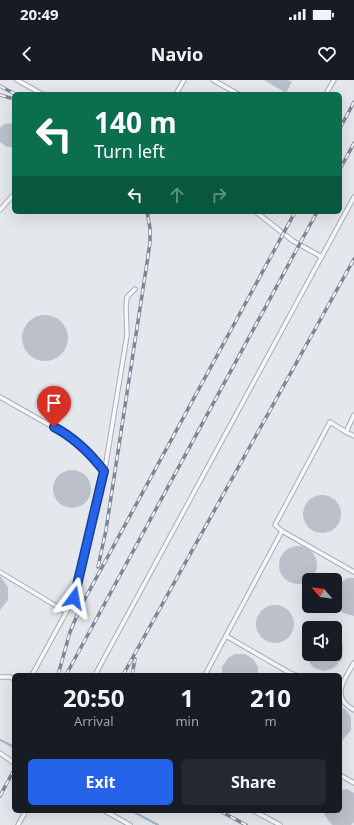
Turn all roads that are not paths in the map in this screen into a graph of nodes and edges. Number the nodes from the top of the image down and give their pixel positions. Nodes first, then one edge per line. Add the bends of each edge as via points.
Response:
1 (17, 80) edge
2 (184, 80) edge
3 (213, 80) edge
4 (334, 80) edge
5 (38, 92) edge
6 (177, 92) edge
7 (234, 92) edge
8 (327, 92) edge
9 (12, 196) edge
10 (354, 198) edge
11 (0, 210) edge
12 (259, 214) edge
13 (322, 256) junction
14 (135, 288) dead end
15 (0, 397) edge
16 (354, 415) edge
17 (346, 432) junction
18 (354, 436) edge
19 (104, 471) junction
20 (282, 531) junction
21 (0, 572) edge
22 (354, 572) edge
23 (66, 612) junction
24 (226, 636) junction
25 (354, 663) edge
26 (33, 673) edge
27 (96, 673) edge
28 (206, 673) edge
29 (290, 673) edge
30 (0, 678) edge
31 (12, 678) edge
32 (342, 685) edge
33 (342, 700) edge
34 (354, 710) edge
35 (0, 753) edge
36 (12, 762) edge
37 (342, 776) edge
38 (354, 783) edge
39 (25, 813) edge
40 (109, 813) edge
41 (258, 813) edge
42 (271, 820) junction
43 (18, 825) edge
44 (130, 825) edge
45 (268, 825) edge
46 (280, 825) edge

1 - 5 lane
2 - 6 lane
3 - 7 lane
4 - 8 lane
9 - 11 lane
10 - 13 lane
12 - 13 lane via 293,241
13 - 27 lane
14 - 19 lane via 127,297 127,335
15 - 19 lane via 76,440
16 - 17 lane
17 - 18 lane
17 - 20 lane via 330,422 275,524
19 - 23 lane via 74,598
20 - 22 lane
20 - 24 lane
21 - 23 lane
23 - 26 lane
24 - 28 lane
24 - 29 lane
25 - 32 lane
30 - 31 lane
33 - 34 lane
35 - 36 lane
37 - 38 lane
39 - 43 lane
40 - 44 lane
41 - 42 lane
42 - 45 lane
42 - 46 lane

